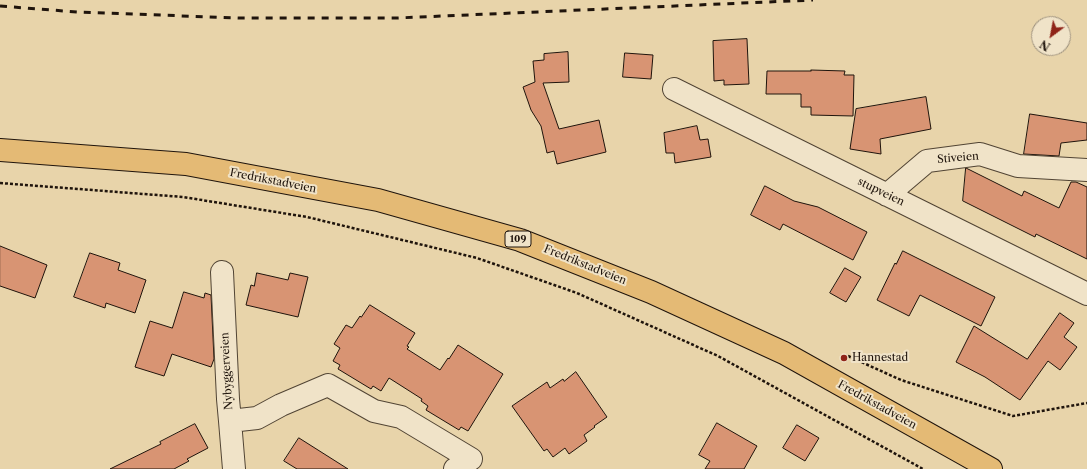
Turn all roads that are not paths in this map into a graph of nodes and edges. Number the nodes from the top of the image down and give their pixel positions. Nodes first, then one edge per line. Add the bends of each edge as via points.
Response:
1 (674, 89) dead end
2 (0, 150) edge
3 (1087, 170) edge
4 (887, 195) junction
5 (222, 272) dead end
6 (1087, 294) edge
7 (230, 421) junction
8 (234, 469) edge
9 (455, 469) edge
10 (991, 469) edge

1 - 4 street, stupveien
2 - 10 main road, Fredrikstadveien / 109 via 186,164 378,200 520,240 651,292 784,353
3 - 4 street, Stiveien via 1018,166 980,154 927,161
4 - 6 street, stupveien
5 - 7 street, Nybyggerveien
7 - 8 street, Nybyggerveien
7 - 9 street via 257,418 328,385 374,411 401,417 471,459

